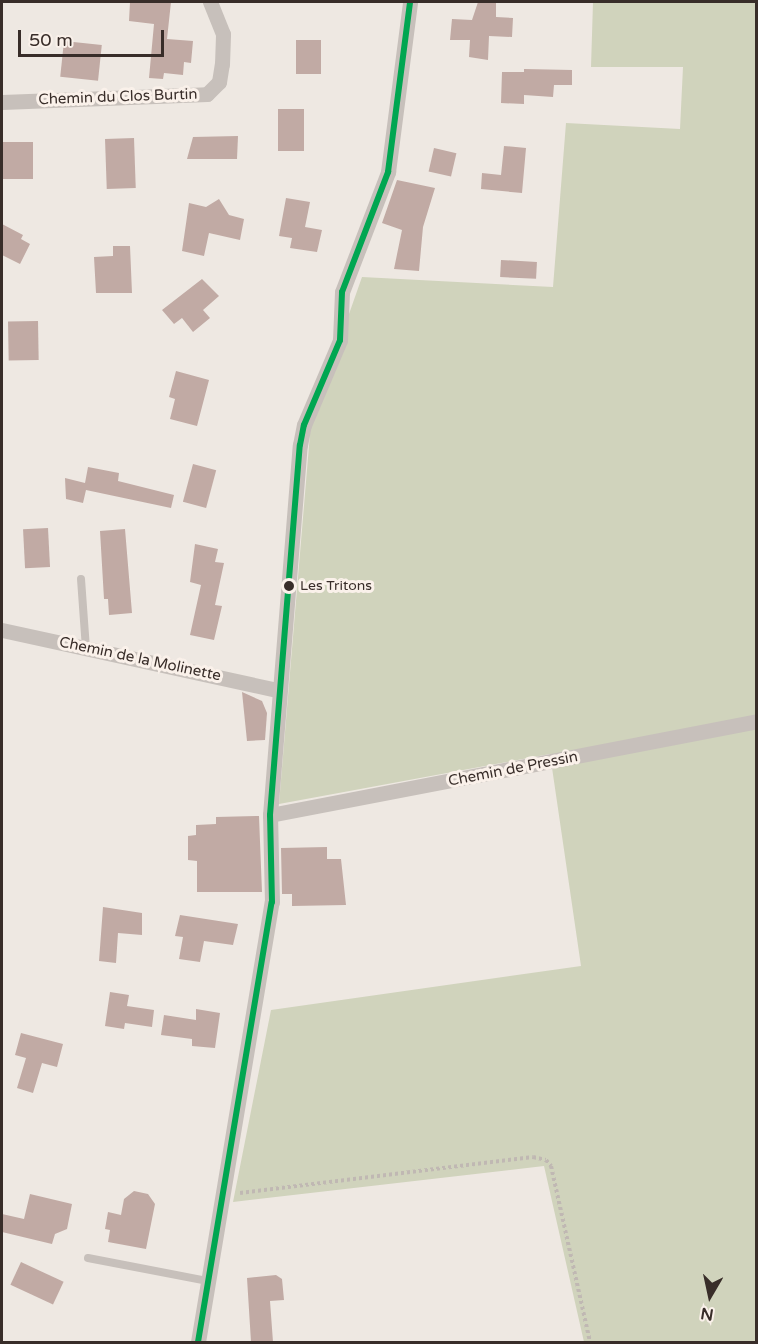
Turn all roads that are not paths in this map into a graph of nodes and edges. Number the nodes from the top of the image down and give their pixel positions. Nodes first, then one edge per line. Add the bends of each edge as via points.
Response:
1 (210, 2) edge
2 (410, 2) edge
3 (2, 102) edge
4 (81, 579) dead end
5 (2, 630) edge
6 (86, 648) junction
7 (278, 690) junction
8 (756, 721) edge
9 (270, 815) junction
10 (88, 1258) dead end
11 (207, 1281) junction
12 (198, 1342) edge

1 - 3 street, Chemin du Clos Burtin via 223,33 222,64 219,82 207,94
2 - 7 street via 388,172 342,292 340,340 304,425
4 - 6 lane
5 - 6 street, Chemin de la Molinette
6 - 7 street, Chemin de la Molinette
7 - 9 street
8 - 9 street, Chemin de Pressin
9 - 11 street via 272,902
10 - 11 lane
11 - 12 street

